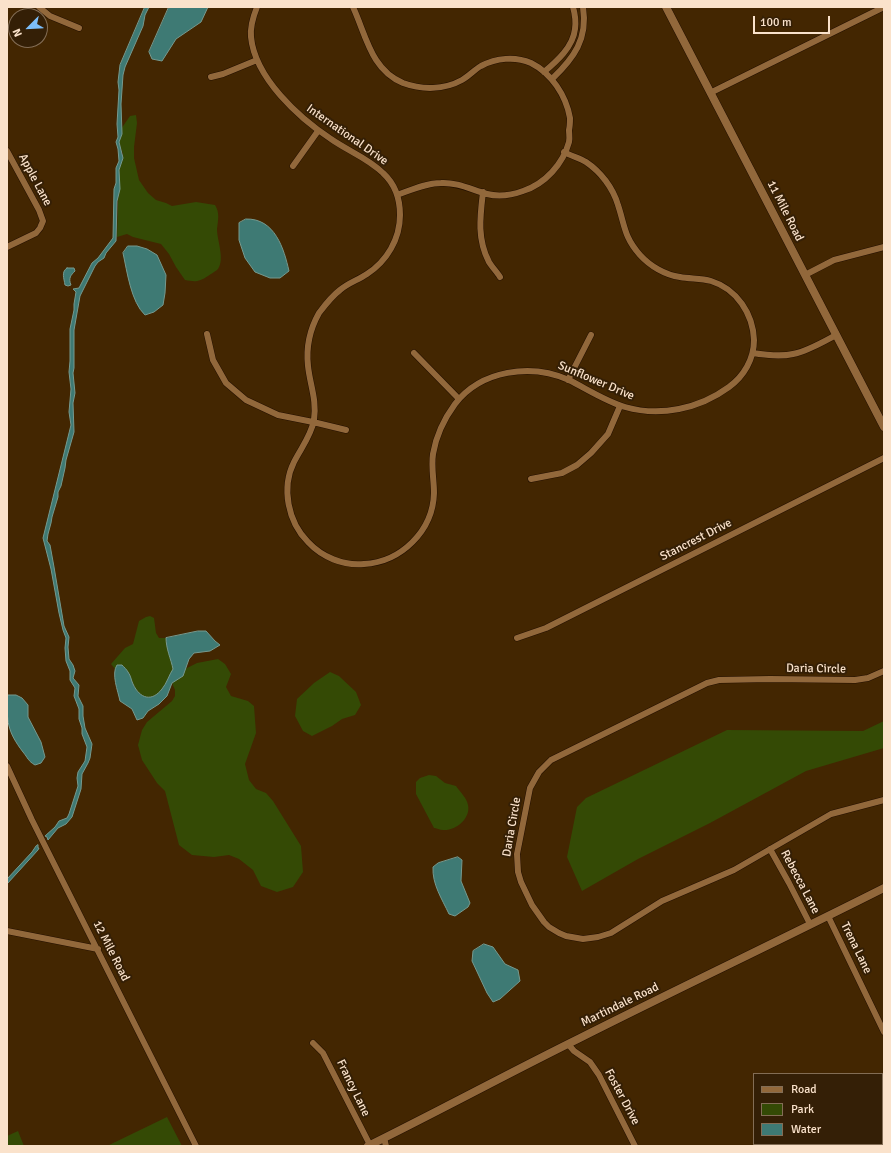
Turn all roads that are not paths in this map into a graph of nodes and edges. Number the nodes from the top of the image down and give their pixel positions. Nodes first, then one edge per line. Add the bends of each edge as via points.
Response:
1 (39, 7) edge
2 (257, 7) edge
3 (353, 7) edge
4 (573, 7) edge
5 (583, 7) edge
6 (666, 7) edge
7 (884, 7) edge
8 (79, 28) dead end
9 (576, 30) junction
10 (584, 30) junction
11 (567, 50) junction
12 (574, 55) junction
13 (257, 60) junction
14 (544, 72) junction
15 (211, 77) dead end
16 (552, 79) junction
17 (710, 93) junction
18 (318, 131) junction
19 (7, 151) edge
20 (564, 152) junction
21 (293, 166) dead end
22 (483, 192) junction
23 (397, 195) junction
24 (7, 247) edge
25 (884, 247) edge
26 (805, 275) junction
27 (500, 277) dead end
28 (207, 334) dead end
29 (836, 335) junction
30 (591, 336) dead end
31 (414, 353) dead end
32 (753, 353) junction
33 (568, 380) junction
34 (459, 399) junction
35 (620, 406) junction
36 (313, 422) junction
37 (884, 427) edge
38 (346, 430) dead end
39 (884, 458) edge
40 (530, 479) dead end
41 (517, 638) dead end
42 (884, 671) edge
43 (7, 766) edge
44 (884, 800) edge
45 (770, 850) junction
46 (884, 888) edge
47 (828, 916) junction
48 (810, 924) junction
49 (7, 931) edge
50 (98, 949) junction
51 (884, 1032) edge
52 (313, 1044) dead end
53 (568, 1044) junction
54 (385, 1142) edge
55 (369, 1145) edge
56 (196, 1146) edge
57 (635, 1146) edge

1 - 8 street via 50,16
2 - 13 street, International Drive via 252,21 251,38
3 - 14 street via 369,48 378,63 392,77 411,86 444,86 462,80 480,67 500,59 517,59 531,63
4 - 9 street
5 - 10 street
6 - 17 street, 11 Mile Road
7 - 17 street
9 - 10 street
9 - 11 street
10 - 12 street
11 - 12 street
11 - 14 street
12 - 16 street
13 - 15 street
13 - 18 street, International Drive via 282,98
14 - 16 street
16 - 20 street via 565,103 570,119 569,141
17 - 26 street, 11 Mile Road
18 - 21 street
18 - 23 street, International Drive via 373,164 389,180
19 - 24 street, Apple Lane via 43,221 36,233
20 - 22 street via 547,178 535,186 510,195
20 - 32 street via 586,162 605,179 619,206 628,239 646,261 673,276 714,281 738,298 750,318 753,329
22 - 23 street via 455,184 440,183
22 - 27 street via 480,222 483,247
23 - 36 street, International Drive via 400,224 392,249 366,275 335,294 323,308 312,329 307,358 314,398
25 - 26 street via 834,260
26 - 29 street, 11 Mile Road
28 - 36 street via 213,360 226,383 241,396 278,415
29 - 32 street via 793,354 773,356
29 - 37 street, 11 Mile Road
30 - 33 street
31 - 34 street
32 - 35 street, Sunflower Drive via 748,365 735,382 698,404 675,410 657,411
33 - 34 street, Sunflower Drive via 550,373 505,373 477,385
33 - 35 street, Sunflower Drive
34 - 36 street, Sunflower Drive via 441,427 434,449 433,503 427,522 416,540 408,547 391,558 372,563 354,565 327,557 307,541 293,521 288,500 288,481 292,464 306,442
35 - 40 street via 608,434 577,465 562,473
36 - 38 street
39 - 41 street, Stancrest Drive via 546,628
42 - 45 street, Daria Circle via 855,680 714,681 699,686 551,760 539,772 530,788 517,864 527,894 544,922 566,936 592,939 611,933 662,900 730,873
43 - 50 street, 12 Mile Road
44 - 45 street, Daria Circle via 831,814
45 - 48 street, Rebecca Lane
46 - 47 street, Martindale Road
47 - 48 street, Martindale Road
47 - 51 street, Trena Lane
48 - 53 street, Martindale Road
49 - 50 street
50 - 56 street, 12 Mile Road
52 - 55 street, Francy Lane via 323,1053
53 - 54 street, Martindale Road
53 - 57 street, Foster Drive via 590,1062 599,1075
54 - 55 street, Martindale Road

